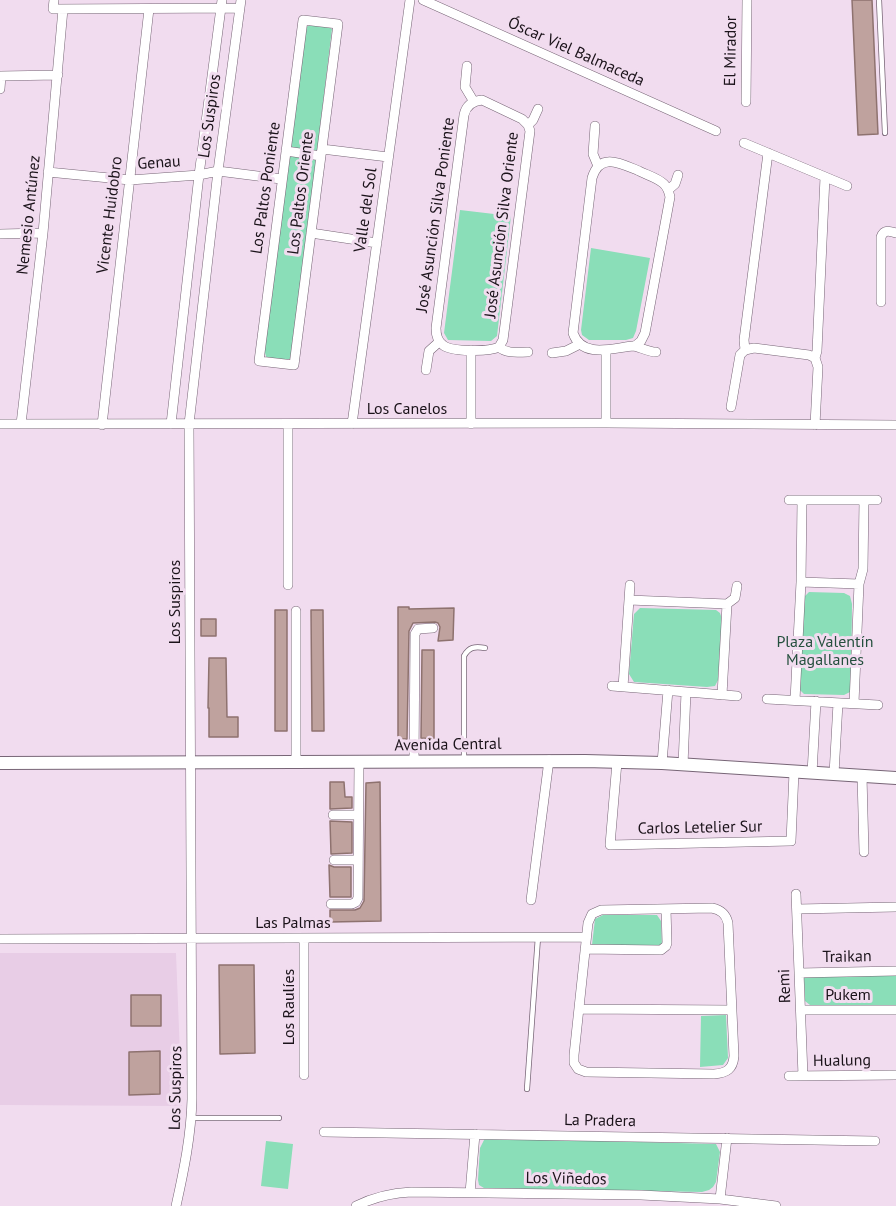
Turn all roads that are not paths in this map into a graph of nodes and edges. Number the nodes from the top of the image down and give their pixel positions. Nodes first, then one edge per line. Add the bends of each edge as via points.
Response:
1 (410, 0) edge
2 (423, 0) edge
3 (747, 0) edge
4 (879, 0) edge
5 (94, 4) edge
6 (221, 4) edge
7 (240, 4) edge
8 (56, 6) edge
9 (156, 6) edge
10 (303, 20) joint
11 (467, 66) dead end
12 (57, 75) junction
13 (1, 76) edge
14 (0, 89) edge
15 (474, 102) junction
16 (746, 102) dead end
17 (538, 109) dead end
18 (528, 125) junction
19 (595, 126) dead end
20 (716, 132) dead end
21 (885, 133) dead end
22 (744, 143) dead end
23 (286, 151) junction
24 (321, 152) junction
25 (768, 153) junction
26 (388, 157) junction
27 (598, 166) junction
28 (218, 171) junction
29 (48, 172) junction
30 (678, 175) dead end
31 (199, 176) junction
32 (825, 177) junction
33 (281, 179) junction
34 (130, 180) junction
35 (847, 186) dead end
36 (668, 190) junction
37 (43, 233) junction
38 (311, 233) junction
39 (896, 233) edge
40 (0, 234) edge
41 (377, 243) junction
42 (881, 302) dead end
43 (439, 342) junction
44 (580, 344) junction
45 (635, 346) junction
46 (499, 347) junction
47 (471, 350) junction
48 (606, 350) junction
49 (745, 350) junction
50 (528, 352) dead end
51 (656, 352) dead end
52 (552, 353) dead end
53 (815, 358) junction
54 (294, 365) joint
55 (426, 370) dead end
56 (731, 407) dead end
57 (606, 423) junction
58 (0, 424) edge
59 (21, 424) junction
60 (171, 424) junction
61 (189, 424) junction
62 (288, 424) junction
63 (352, 424) junction
64 (471, 424) junction
65 (102, 425) junction
66 (815, 425) junction
67 (896, 425) edge
68 (789, 500) dead end
69 (802, 500) junction
70 (864, 500) junction
71 (877, 500) dead end
72 (801, 582) junction
73 (859, 584) junction
74 (288, 585) dead end
75 (630, 585) dead end
76 (737, 586) dead end
77 (629, 600) junction
78 (727, 604) junction
79 (296, 611) dead end
80 (433, 628) dead end
81 (485, 648) dead end
82 (612, 686) dead end
83 (623, 687) junction
84 (668, 690) junction
85 (686, 692) junction
86 (722, 695) junction
87 (737, 696) dead end
88 (767, 699) dead end
89 (795, 700) junction
90 (816, 701) junction
91 (838, 703) junction
92 (854, 703) junction
93 (878, 705) dead end
94 (549, 760) junction
95 (191, 762) junction
96 (296, 762) junction
97 (359, 762) junction
98 (414, 762) junction
99 (464, 762) junction
100 (616, 762) junction
101 (0, 763) edge
102 (662, 764) junction
103 (683, 765) junction
104 (794, 772) junction
105 (812, 773) junction
106 (834, 774) junction
107 (862, 776) junction
108 (896, 778) edge
109 (333, 815) dead end
110 (358, 815) junction
111 (864, 852) dead end
112 (334, 860) dead end
113 (358, 860) junction
114 (796, 894) dead end
115 (531, 900) dead end
116 (330, 904) dead end
117 (896, 907) edge
118 (666, 909) junction
119 (797, 909) junction
120 (586, 937) junction
121 (304, 938) junction
122 (538, 938) junction
123 (0, 939) edge
124 (191, 939) junction
125 (585, 950) junction
126 (896, 971) edge
127 (799, 973) junction
128 (579, 1009) junction
129 (732, 1010) junction
130 (801, 1010) junction
131 (896, 1010) edge
132 (304, 1075) dead end
133 (896, 1075) edge
134 (789, 1076) dead end
135 (803, 1076) junction
136 (527, 1089) dead end
137 (191, 1118) junction
138 (279, 1118) dead end
139 (324, 1132) dead end
140 (475, 1134) junction
141 (727, 1138) junction
142 (875, 1141) dead end
143 (470, 1193) junction
144 (641, 1195) junction
145 (720, 1199) junction
146 (176, 1206) edge
147 (356, 1206) edge
148 (639, 1206) edge
149 (770, 1206) edge
150 (776, 1206) edge

1 - 26 street, Valle del Sol
2 - 20 street, Óscar Viel Balmaceda
3 - 16 street, El Mirador
4 - 21 lane
5 - 8 street
5 - 9 street
6 - 7 street
6 - 9 street
6 - 31 street, Los Suspiros
7 - 28 street, Los Suspiros
8 - 12 street, Nemesio Antúnez
9 - 34 street, Vicente Huidobro
10 - 23 street, Los Paltos Poniente
10 - 24 street, Los Paltos Oriente via 338,24
11 - 15 street, José Asunción Silva Poniente via 465,87
12 - 13 street
12 - 29 street, Nemesio Antúnez
13 - 14 street
15 - 18 street via 487,101
15 - 43 street, José Asunción Silva Poniente via 464,115 436,328
17 - 18 street, José Asunción Silva Oriente
18 - 46 street, José Asunción Silva Oriente via 530,135
19 - 27 street via 593,154
22 - 25 street
23 - 24 street
23 - 33 street, Los Paltos Poniente
24 - 26 street
24 - 38 street, Los Paltos Oriente
25 - 32 street
25 - 49 street
26 - 41 street, Valle del Sol
27 - 36 street via 618,162 660,181
27 - 44 street via 592,178 573,327
28 - 31 street, Genau
28 - 33 street
28 - 61 street, Los Suspiros
29 - 34 street, Genau
29 - 37 street, Nemesio Antúnez
30 - 36 street
31 - 34 street, Genau
31 - 60 street, Los Suspiros
32 - 35 street
32 - 53 street
33 - 54 street, Los Paltos Poniente via 259,361
34 - 65 street, Vicente Huidobro
36 - 45 street via 670,200 645,333
37 - 40 street
37 - 59 street, Nemesio Antúnez
38 - 41 street
38 - 54 street, Los Paltos Oriente
39 - 42 street via 886,231 881,237
41 - 63 street, Valle del Sol
43 - 47 street via 451,349
43 - 55 street, José Asunción Silva Poniente via 429,351
44 - 48 street
44 - 52 street
45 - 48 street
45 - 51 street
46 - 47 street
46 - 50 street via 509,352
47 - 64 street
48 - 57 street
49 - 53 street via 754,348
49 - 56 street via 740,355
53 - 66 street
57 - 64 street, Los Canelos
57 - 66 street, Los Canelos
58 - 59 street, Los Canelos
59 - 65 street, Los Canelos
60 - 61 street, Los Canelos
60 - 65 street, Los Canelos
61 - 62 street, Los Canelos
61 - 95 street, Los Suspiros
62 - 63 street, Los Canelos
62 - 74 street
63 - 64 street, Los Canelos
66 - 67 street, Los Canelos
68 - 69 street
69 - 70 street
69 - 72 street
70 - 71 street
70 - 73 street via 863,569
72 - 73 street
72 - 89 street
73 - 92 street
75 - 77 street
76 - 78 street via 735,598
77 - 78 street
77 - 83 street
78 - 86 street
79 - 96 street
80 - 98 street via 418,629 415,634
81 - 99 lane via 473,647 464,656
82 - 83 street
83 - 84 street
84 - 85 street
84 - 102 street
85 - 86 street
85 - 103 street
86 - 87 street
88 - 89 street
89 - 90 street
90 - 91 street
90 - 105 street
91 - 92 street
91 - 106 street
92 - 93 street
94 - 99 street, Avenida Central
94 - 100 street, Avenida Central
94 - 115 street
95 - 96 street, Avenida Central
95 - 101 street, Avenida Central
95 - 124 street, Los Suspiros
96 - 97 street, Avenida Central
97 - 98 street, Avenida Central
97 - 110 street
98 - 99 street, Avenida Central
100 - 102 street, Avenida Central
100 - 104 street, Carlos Letelier Sur via 610,845 791,841
102 - 103 street, Avenida Central
103 - 104 street, Avenida Central
104 - 105 street, Avenida Central
105 - 106 street, Avenida Central
106 - 107 street, Avenida Central
107 - 108 street, Avenida Central
107 - 111 street
109 - 110 street
110 - 113 street
112 - 113 street
113 - 116 street via 356,902
114 - 119 street, Remi
117 - 119 street
118 - 120 street via 597,911 589,918
118 - 125 street via 667,943 661,950
118 - 129 street via 712,909 725,915
119 - 127 street, Remi
120 - 122 street, Las Palmas
120 - 125 street
121 - 122 street, Las Palmas
121 - 124 street, Las Palmas
121 - 132 street, Los Raulíes
122 - 136 lane
123 - 124 street, Las Palmas
124 - 137 street, Los Suspiros
125 - 128 street
126 - 127 street, Traikan
127 - 130 street, Remi
128 - 129 street
128 - 129 street via 574,1063 580,1071 714,1074 727,1071 733,1064
130 - 131 street, Pukem
130 - 135 street, Remi
133 - 135 street, Hualung
134 - 135 street, Hualung
137 - 138 lane
137 - 146 street, Los Suspiros
139 - 140 street, La Pradera
140 - 141 street, La Pradera
140 - 143 street
141 - 142 street, La Pradera
141 - 145 street
143 - 144 street, Los Viñedos
143 - 147 street, Los Viñedos via 392,1193
144 - 145 street, Los Viñedos
144 - 148 street
145 - 149 street, Los Viñedos
149 - 150 street, Los Viñedos

